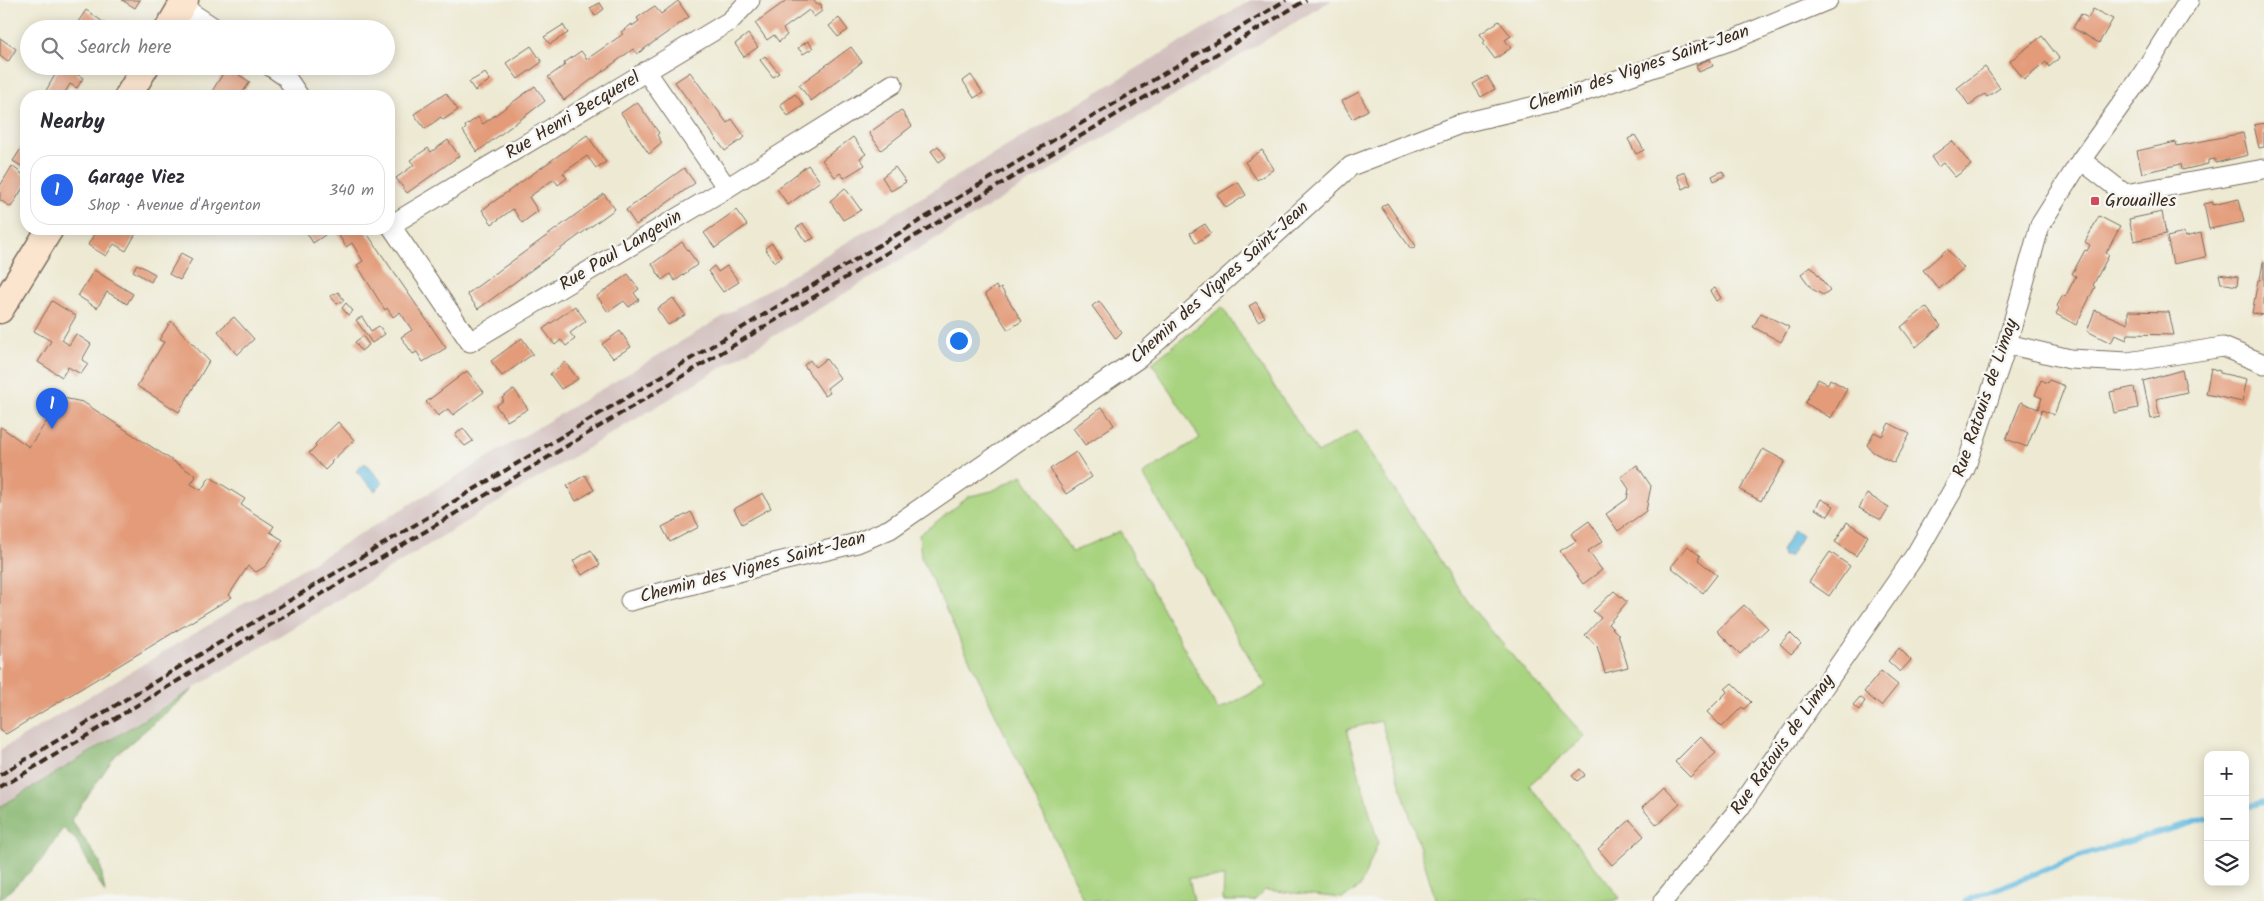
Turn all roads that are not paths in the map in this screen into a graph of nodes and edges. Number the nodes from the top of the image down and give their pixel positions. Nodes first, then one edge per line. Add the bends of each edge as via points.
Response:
1 (750, 0) edge
2 (1828, 0) edge
3 (2189, 0) edge
4 (183, 3) edge
5 (173, 20) edge
6 (205, 20) edge
7 (646, 71) junction
8 (141, 75) edge
9 (283, 75) edge
10 (893, 84) dead end
11 (132, 90) edge
12 (295, 90) edge
13 (2081, 160) junction
14 (2264, 168) edge
15 (727, 188) junction
16 (395, 221) edge
17 (395, 231) edge
18 (46, 235) edge
19 (0, 310) edge
20 (2007, 344) junction
21 (2264, 364) edge
22 (630, 601) dead end
23 (1663, 901) edge

1 - 7 street, Rue Henri Becquerel via 730,21
2 - 22 street, Chemin des Vignes Saint-Jean via 1732,40 1557,100 1463,123 1351,166 1139,358 890,529 857,543
3 - 13 street, Rue Ratouis de Limay via 2138,81
4 - 5 main road
4 - 6 street
7 - 15 street
7 - 16 street, Rue Henri Becquerel
8 - 11 main road
9 - 12 street
10 - 15 street, Rue Paul Langevin
13 - 14 street via 2125,194
13 - 20 street, Rue Ratouis de Limay via 2040,225
15 - 17 street, Rue Paul Langevin via 470,342
18 - 19 main road
20 - 21 street via 2070,359 2128,362 2223,347
20 - 23 street, Rue Ratouis de Limay via 1965,469 1916,554 1739,809

